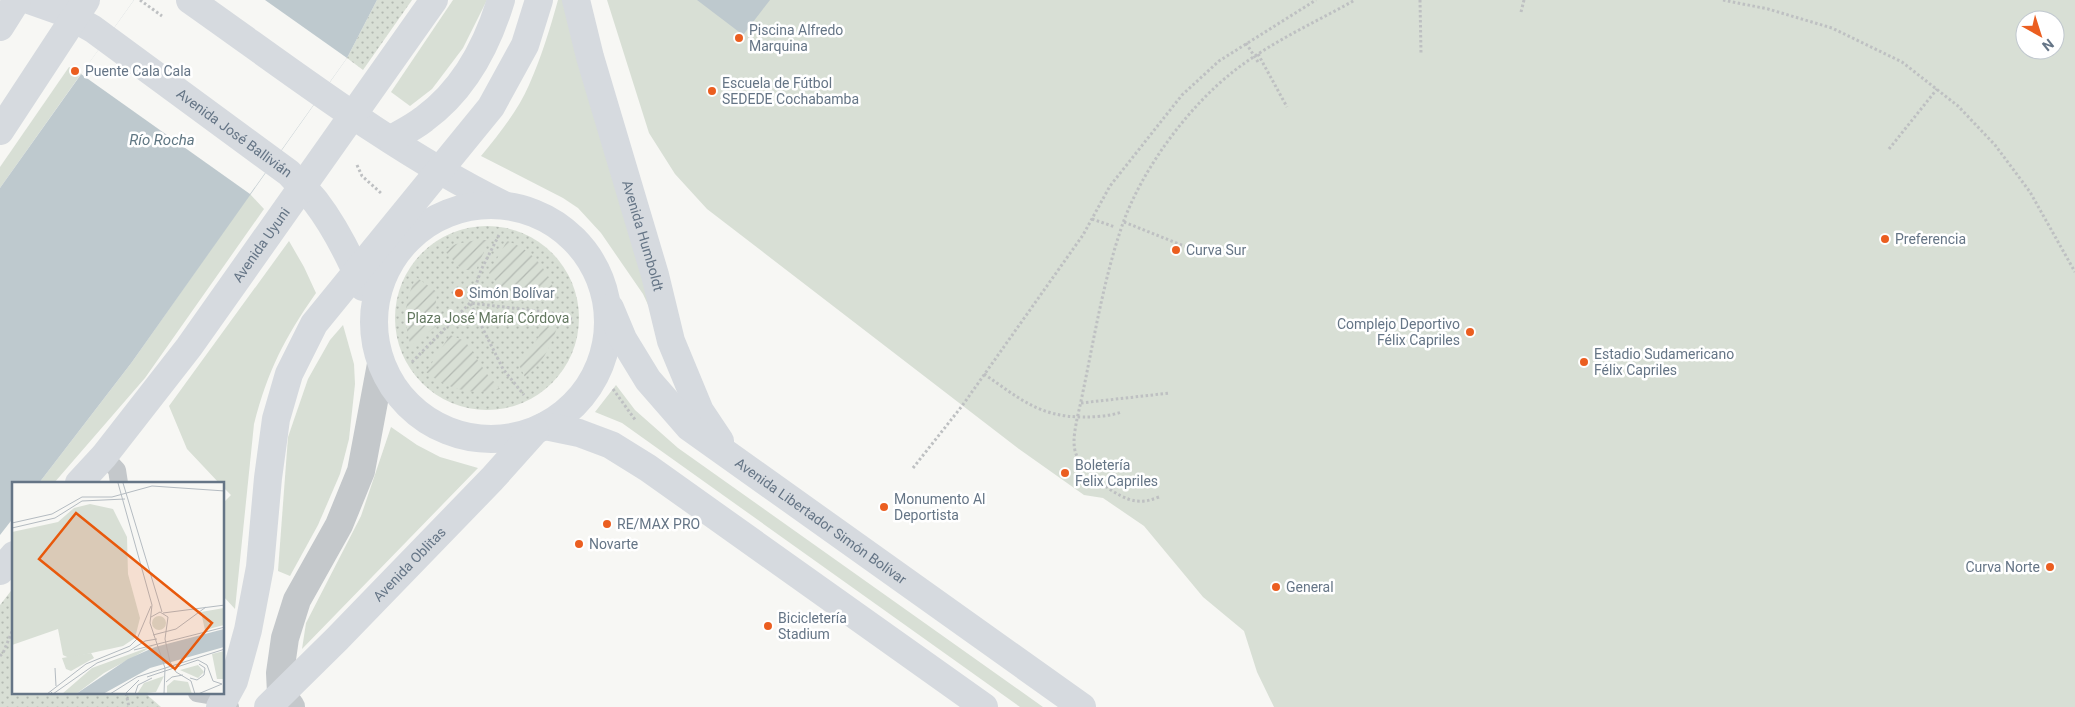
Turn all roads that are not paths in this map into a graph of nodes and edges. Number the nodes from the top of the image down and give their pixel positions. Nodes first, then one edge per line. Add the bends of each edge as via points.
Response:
1 (18, 0) edge
2 (29, 0) edge
3 (86, 0) edge
4 (190, 0) edge
5 (434, 0) edge
6 (500, 0) edge
7 (539, 0) edge
8 (576, 0) edge
9 (0, 27) edge
10 (0, 132) edge
11 (391, 139) junction
12 (506, 206) junction
13 (605, 295) junction
14 (374, 327) junction
15 (381, 364) junction
16 (540, 429) junction
17 (104, 456) junction
18 (735, 461) junction
19 (80, 482) edge
20 (119, 482) edge
21 (12, 557) edge
22 (0, 570) edge
23 (225, 692) edge
24 (280, 702) edge
25 (984, 707) edge
26 (1082, 707) edge

1 - 9 main road
2 - 14 main road, Avenida José Ballivián via 63,12 100,34 281,167 316,202 348,254 366,296
3 - 10 main road
4 - 11 main road
5 - 17 main road, Avenida Uyuni via 189,347
6 - 11 main road via 487,41 456,90 424,119
7 - 23 main road via 525,45 491,107 314,324 289,374 276,419 260,567 248,630 234,682
8 - 18 main road, Avenida Humboldt via 671,341 700,411
11 - 12 main road via 459,183
12 - 13 main road via 534,213 558,226 579,245 596,268
12 - 14 main road via 474,206 444,215 417,232 389,267 378,292
13 - 16 main road via 609,319 599,368 583,395 566,413
13 - 18 main road, Avenida Libertador Simón Bolívar via 623,339 648,380 689,427
14 - 15 main road
15 - 16 main road via 396,392 419,415 447,431 479,439 502,438
15 - 24 street, Avenida Oblitas via 360,471 339,525 297,600 285,638
16 - 24 main road, Avenida Oblitas
16 - 25 main road via 579,433 611,445 648,468
17 - 19 main road, Avenida Uyuni
17 - 20 lane via 117,470
18 - 26 main road, Avenida Libertador Simón Bolívar
21 - 22 main road

